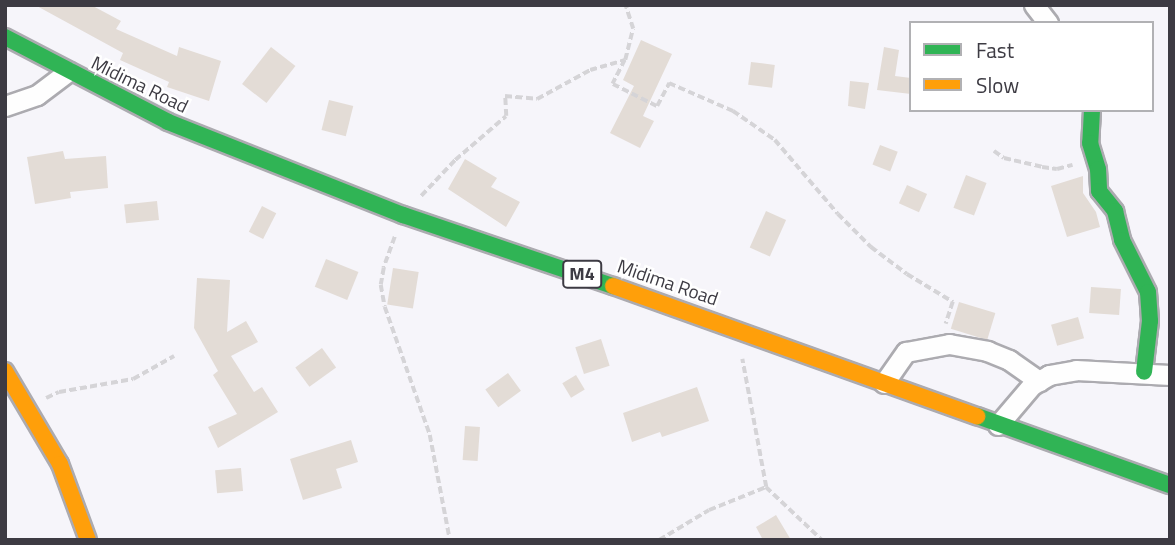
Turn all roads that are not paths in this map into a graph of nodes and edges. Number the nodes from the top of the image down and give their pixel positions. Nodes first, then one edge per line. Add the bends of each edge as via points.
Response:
1 (1034, 5) edge
2 (1046, 21) edge
3 (5, 37) edge
4 (68, 72) junction
5 (5, 106) edge
6 (1092, 112) edge
7 (5, 371) edge
8 (1144, 372) junction
9 (1170, 375) edge
10 (1039, 381) junction
11 (884, 383) junction
12 (998, 425) junction
13 (1170, 485) edge
14 (88, 540) edge

1 - 2 street
3 - 4 main road, Midima Road / M4
4 - 5 street via 37,95
4 - 11 main road, Midima Road / M4 via 168,122 403,215
6 - 8 main road via 1090,143 1099,191 1115,211 1122,240 1148,292
7 - 14 main road via 60,464
8 - 9 street
8 - 10 street via 1076,370
10 - 11 street via 987,351 949,344 906,352
10 - 12 street
11 - 12 main road, Midima Road / M4
12 - 13 main road, Midima Road / M4

